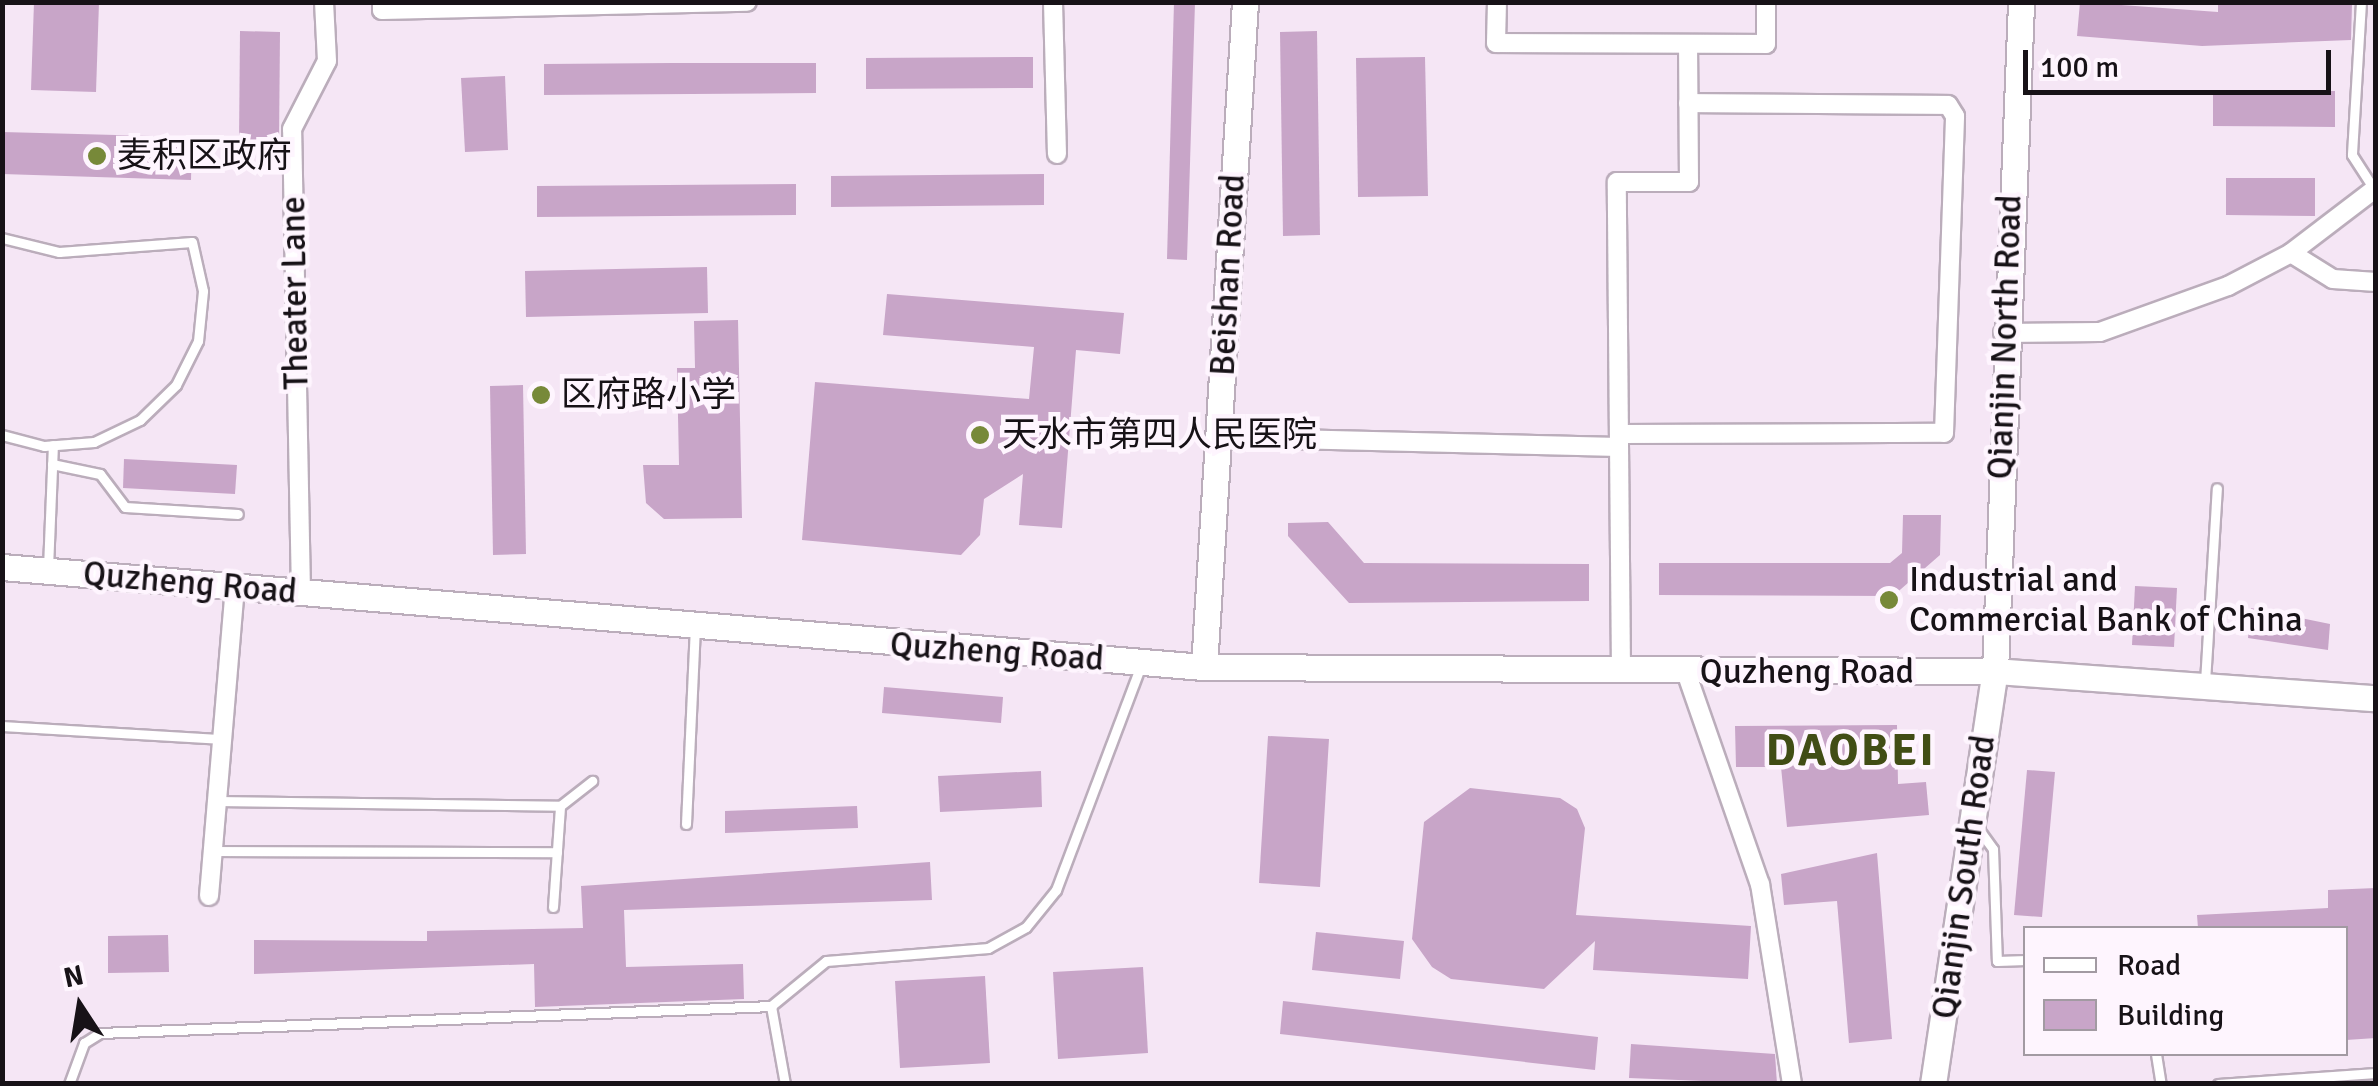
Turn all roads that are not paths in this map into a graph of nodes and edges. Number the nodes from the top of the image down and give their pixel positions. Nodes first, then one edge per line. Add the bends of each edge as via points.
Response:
1 (324, 2) edge
2 (382, 2) edge
3 (747, 2) edge
4 (1052, 2) edge
5 (1245, 2) edge
6 (1497, 2) edge
7 (1766, 2) edge
8 (2021, 2) edge
9 (2361, 2) edge
10 (526, 6) edge
11 (1688, 44) junction
12 (1688, 104) junction
13 (1057, 154) dead end
14 (2374, 188) edge
15 (2, 238) edge
16 (2291, 253) junction
17 (2376, 282) edge
18 (2002, 333) junction
19 (2, 435) edge
20 (1290, 438) dead end
21 (1619, 441) junction
22 (53, 445) junction
23 (52, 464) junction
24 (2217, 488) dead end
25 (238, 514) dead end
26 (2, 567) edge
27 (48, 571) junction
28 (235, 588) junction
29 (302, 593) junction
30 (696, 628) junction
31 (1142, 663) junction
32 (1204, 667) junction
33 (1995, 671) junction
34 (1621, 672) junction
35 (1686, 672) junction
36 (2205, 682) junction
37 (2376, 698) edge
38 (2, 726) edge
39 (222, 738) junction
40 (592, 781) dead end
41 (217, 801) junction
42 (560, 806) junction
43 (1973, 820) junction
44 (686, 824) dead end
45 (213, 851) junction
46 (557, 852) junction
47 (210, 896) dead end
48 (554, 907) dead end
49 (2023, 960) edge
50 (771, 1006) junction
51 (2156, 1056) edge
52 (2376, 1073) edge
53 (68, 1084) edge
54 (785, 1084) edge
55 (1792, 1084) edge
56 (1934, 1084) edge
57 (2161, 1084) edge
58 (2218, 1084) edge

1 - 29 street, Theater Lane via 327,62 292,129
2 - 10 street via 382,10
3 - 10 street
4 - 13 street
5 - 32 main road, Beishan Road
6 - 11 street via 1496,43
7 - 11 street via 1766,44
8 - 18 main road, Qianjin North Road
9 - 14 lane via 2352,154
11 - 12 street
12 - 21 street via 1689,182 1618,182
12 - 21 street via 1948,105 1944,433
14 - 16 street
15 - 22 lane via 59,252 192,242 200,324 176,386 140,420 94,442
16 - 17 street via 2334,279
16 - 18 street via 2100,332
18 - 33 main road, Qianjin North Road
19 - 22 lane
20 - 21 street
21 - 34 street
22 - 23 lane
23 - 25 lane via 100,474 125,507
23 - 27 lane
24 - 36 lane
26 - 27 main road, Quzheng Road
27 - 28 main road, Quzheng Road
28 - 29 main road, Quzheng Road
28 - 39 street
29 - 30 main road, Quzheng Road
30 - 31 main road, Quzheng Road
30 - 44 lane
31 - 32 main road, Quzheng Road
31 - 50 lane via 1056,890 1026,927 988,948 826,961
32 - 34 main road, Quzheng Road
33 - 35 main road, Quzheng Road
33 - 36 main road, Quzheng Road
33 - 43 main road, Qianjin South Road
34 - 35 main road, Quzheng Road
35 - 55 street via 1760,884
36 - 37 main road, Quzheng Road
38 - 39 lane
39 - 41 street
40 - 42 lane
41 - 42 lane
41 - 45 street
42 - 46 lane
43 - 49 lane via 1993,849 1998,960
43 - 56 main road, Qianjin South Road
45 - 46 lane
45 - 47 street
46 - 48 lane
50 - 53 lane via 100,1033 84,1044
50 - 54 lane
51 - 57 lane
52 - 58 lane

